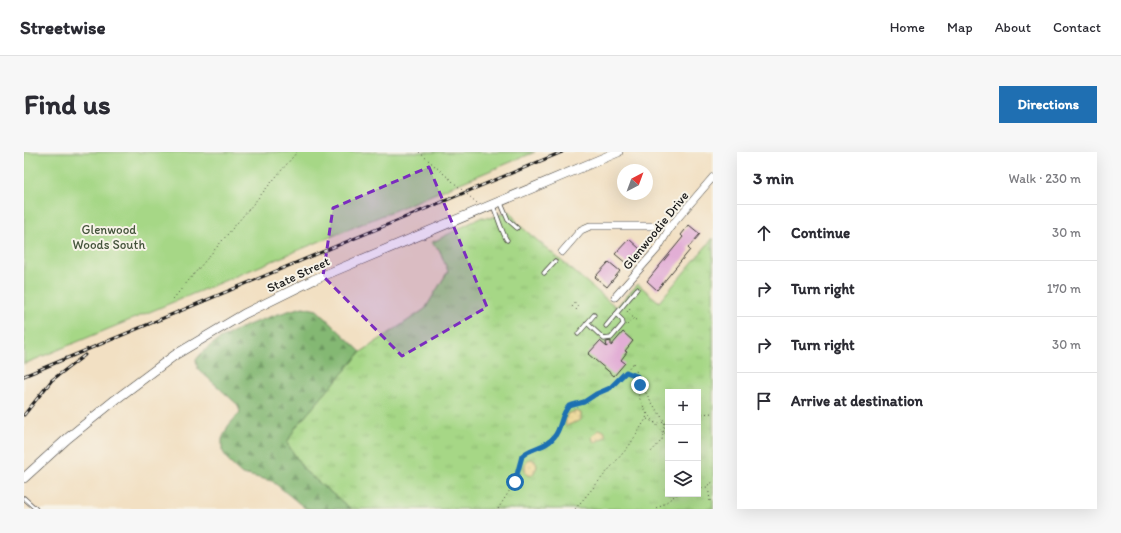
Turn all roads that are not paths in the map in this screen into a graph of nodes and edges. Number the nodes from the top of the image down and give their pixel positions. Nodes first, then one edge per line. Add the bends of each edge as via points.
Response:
1 (618, 152) edge
2 (713, 177) edge
3 (496, 203) junction
4 (671, 226) junction
5 (517, 228) dead end
6 (507, 240) dead end
7 (562, 252) dead end
8 (555, 261) dead end
9 (544, 273) dead end
10 (637, 289) dead end
11 (615, 298) dead end
12 (616, 314) junction
13 (594, 315) dead end
14 (587, 324) junction
15 (606, 326) dead end
16 (578, 334) dead end
17 (24, 478) edge
18 (24, 498) edge
19 (36, 509) edge

1 - 3 street, State Street
2 - 4 street, Glenwoodie Drive
3 - 5 lane
3 - 6 lane via 504,237
3 - 17 street, State Street via 314,280 244,314 175,355 115,400
4 - 7 street via 587,227 579,232
4 - 11 street, Glenwoodie Drive via 661,243
8 - 9 lane
10 - 12 lane
12 - 14 lane via 623,324 612,338 604,339
12 - 15 lane
13 - 14 lane
14 - 16 lane
18 - 19 lane

